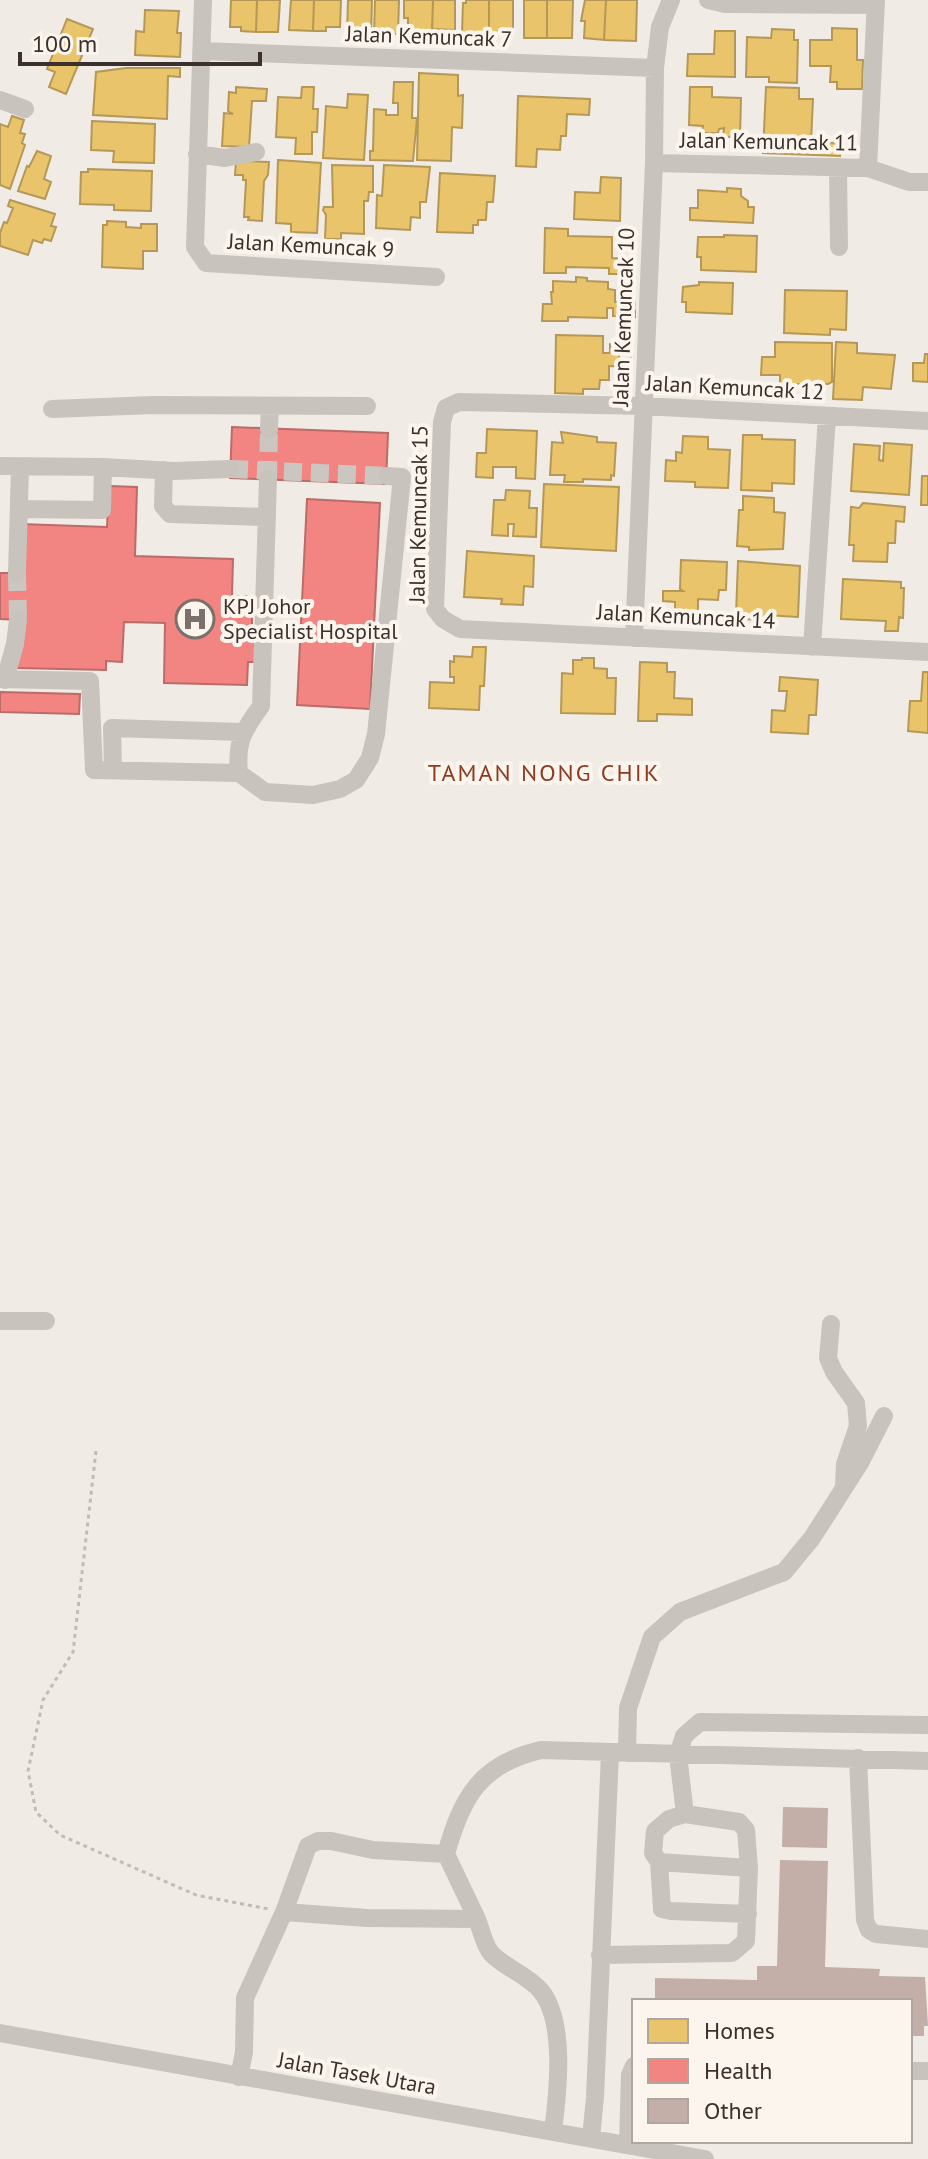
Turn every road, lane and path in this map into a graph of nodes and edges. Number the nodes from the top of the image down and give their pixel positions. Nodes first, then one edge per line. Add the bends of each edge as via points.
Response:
1 (203, 0) edge
2 (671, 0) edge
3 (708, 0) edge
4 (876, 3) edge
5 (202, 51) junction
6 (655, 68) junction
7 (0, 100) edge
8 (25, 109) dead end
9 (256, 152) dead end
10 (197, 154) junction
11 (654, 163) junction
12 (838, 167) junction
13 (868, 168) junction
14 (928, 182) edge
15 (839, 247) dead end
16 (436, 277) dead end
17 (270, 406) junction
18 (367, 406) dead end
19 (643, 406) junction
20 (446, 408) joint
21 (52, 409) dead end
22 (827, 416) junction
23 (928, 421) edge
24 (269, 429) tunnel mouth
25 (0, 458) edge
26 (53, 465) junction
27 (0, 466) edge
28 (20, 467) junction
29 (103, 467) junction
30 (230, 469) tunnel mouth
31 (164, 470) junction
32 (387, 476) dead end
33 (268, 479) tunnel mouth
34 (20, 509) junction
35 (266, 517) junction
36 (17, 573) tunnel mouth
37 (443, 619) joint
38 (18, 620) tunnel mouth
39 (634, 638) junction
40 (812, 647) junction
41 (928, 652) edge
42 (2, 680) edge
43 (242, 732) junction
44 (113, 770) junction
45 (239, 773) junction
46 (0, 1321) edge
47 (46, 1321) dead end
48 (831, 1324) dead end
49 (884, 1416) dead end
50 (96, 1451) dead end
51 (843, 1489) junction
52 (796, 1722) junction
53 (928, 1725) edge
54 (618, 1753) junction
55 (678, 1755) junction
56 (794, 1757) junction
57 (858, 1758) junction
58 (928, 1761) edge
59 (685, 1814) junction
60 (446, 1854) junction
61 (659, 1862) junction
62 (749, 1868) junction
63 (284, 1912) junction
64 (748, 1914) junction
65 (477, 1919) junction
66 (928, 1939) edge
67 (600, 1955) junction
68 (0, 2033) edge
69 (632, 2070) edge
70 (239, 2077) junction
71 (553, 2131) junction
72 (591, 2138) junction
73 (628, 2144) junction
74 (705, 2159) edge

1 - 5 street, Jalan Kemuncak 9
2 - 6 street, Jalan Kemuncak 10 via 660,27
3 - 4 street
4 - 13 street
5 - 6 street, Jalan Kemuncak 7
5 - 10 street, Jalan Kemuncak 9
6 - 11 street, Jalan Kemuncak 10
7 - 8 street
9 - 10 street via 225,158
10 - 16 street, Jalan Kemuncak 9 via 195,247 206,263
11 - 12 street, Jalan Kemuncak 11
11 - 19 street, Jalan Kemuncak 10
12 - 13 street, Jalan Kemuncak 11
12 - 15 street
13 - 14 street, Jalan Kemuncak 11 via 909,182
17 - 18 street
17 - 21 street
17 - 24 street
19 - 20 street, Jalan Kemuncak 12 via 459,402
19 - 22 street, Jalan Kemuncak 12
19 - 39 street, Jalan Kemuncak 10
20 - 37 street, Jalan Kemuncak 15 via 435,609
22 - 23 street, Jalan Kemuncak 12
22 - 40 street
25 - 26 street
26 - 28 street
26 - 29 street
27 - 28 street
28 - 34 street
29 - 31 street
29 - 34 street via 102,510
30 - 31 street
31 - 35 street via 163,506 170,514
32 - 45 street via 402,477 370,758 356,780 313,795 265,792
33 - 35 street
34 - 36 street
35 - 43 street via 261,706
37 - 39 street, Jalan Kemuncak 14 via 460,629
38 - 42 street
39 - 40 street, Jalan Kemuncak 14
40 - 41 street, Jalan Kemuncak 14
42 - 44 street via 90,681 94,770
43 - 44 street via 112,728
43 - 45 street
44 - 45 street
46 - 47 street
48 - 51 street via 828,1358 856,1403 858,1426
49 - 51 street
50 - 63 path via 73,1652 43,1700 28,1771 36,1812 60,1835 196,1895
51 - 54 street via 784,1572 680,1612 652,1637
52 - 53 street
52 - 55 street via 700,1722 684,1736
52 - 56 street
54 - 55 street
54 - 60 street via 541,1750 485,1774 453,1828
54 - 67 street
55 - 56 street
55 - 59 street
56 - 57 street
57 - 58 street
57 - 66 street via 865,1920 876,1934
59 - 61 street via 655,1831 653,1853
59 - 62 street via 739,1822 746,1830
60 - 63 street via 318,1841 308,1846
60 - 65 street
61 - 62 street
61 - 64 street via 662,1909
62 - 64 street
63 - 65 street
63 - 70 street via 245,1998
64 - 67 street via 746,1941 732,1953
65 - 71 street via 491,1953 542,1993 557,2029
67 - 72 street
68 - 70 street, Jalan Tasek Utara
69 - 73 street
70 - 71 street, Jalan Tasek Utara
71 - 72 street, Jalan Tasek Utara
72 - 73 street, Jalan Tasek Utara
73 - 74 street, Jalan Tasek Utara

